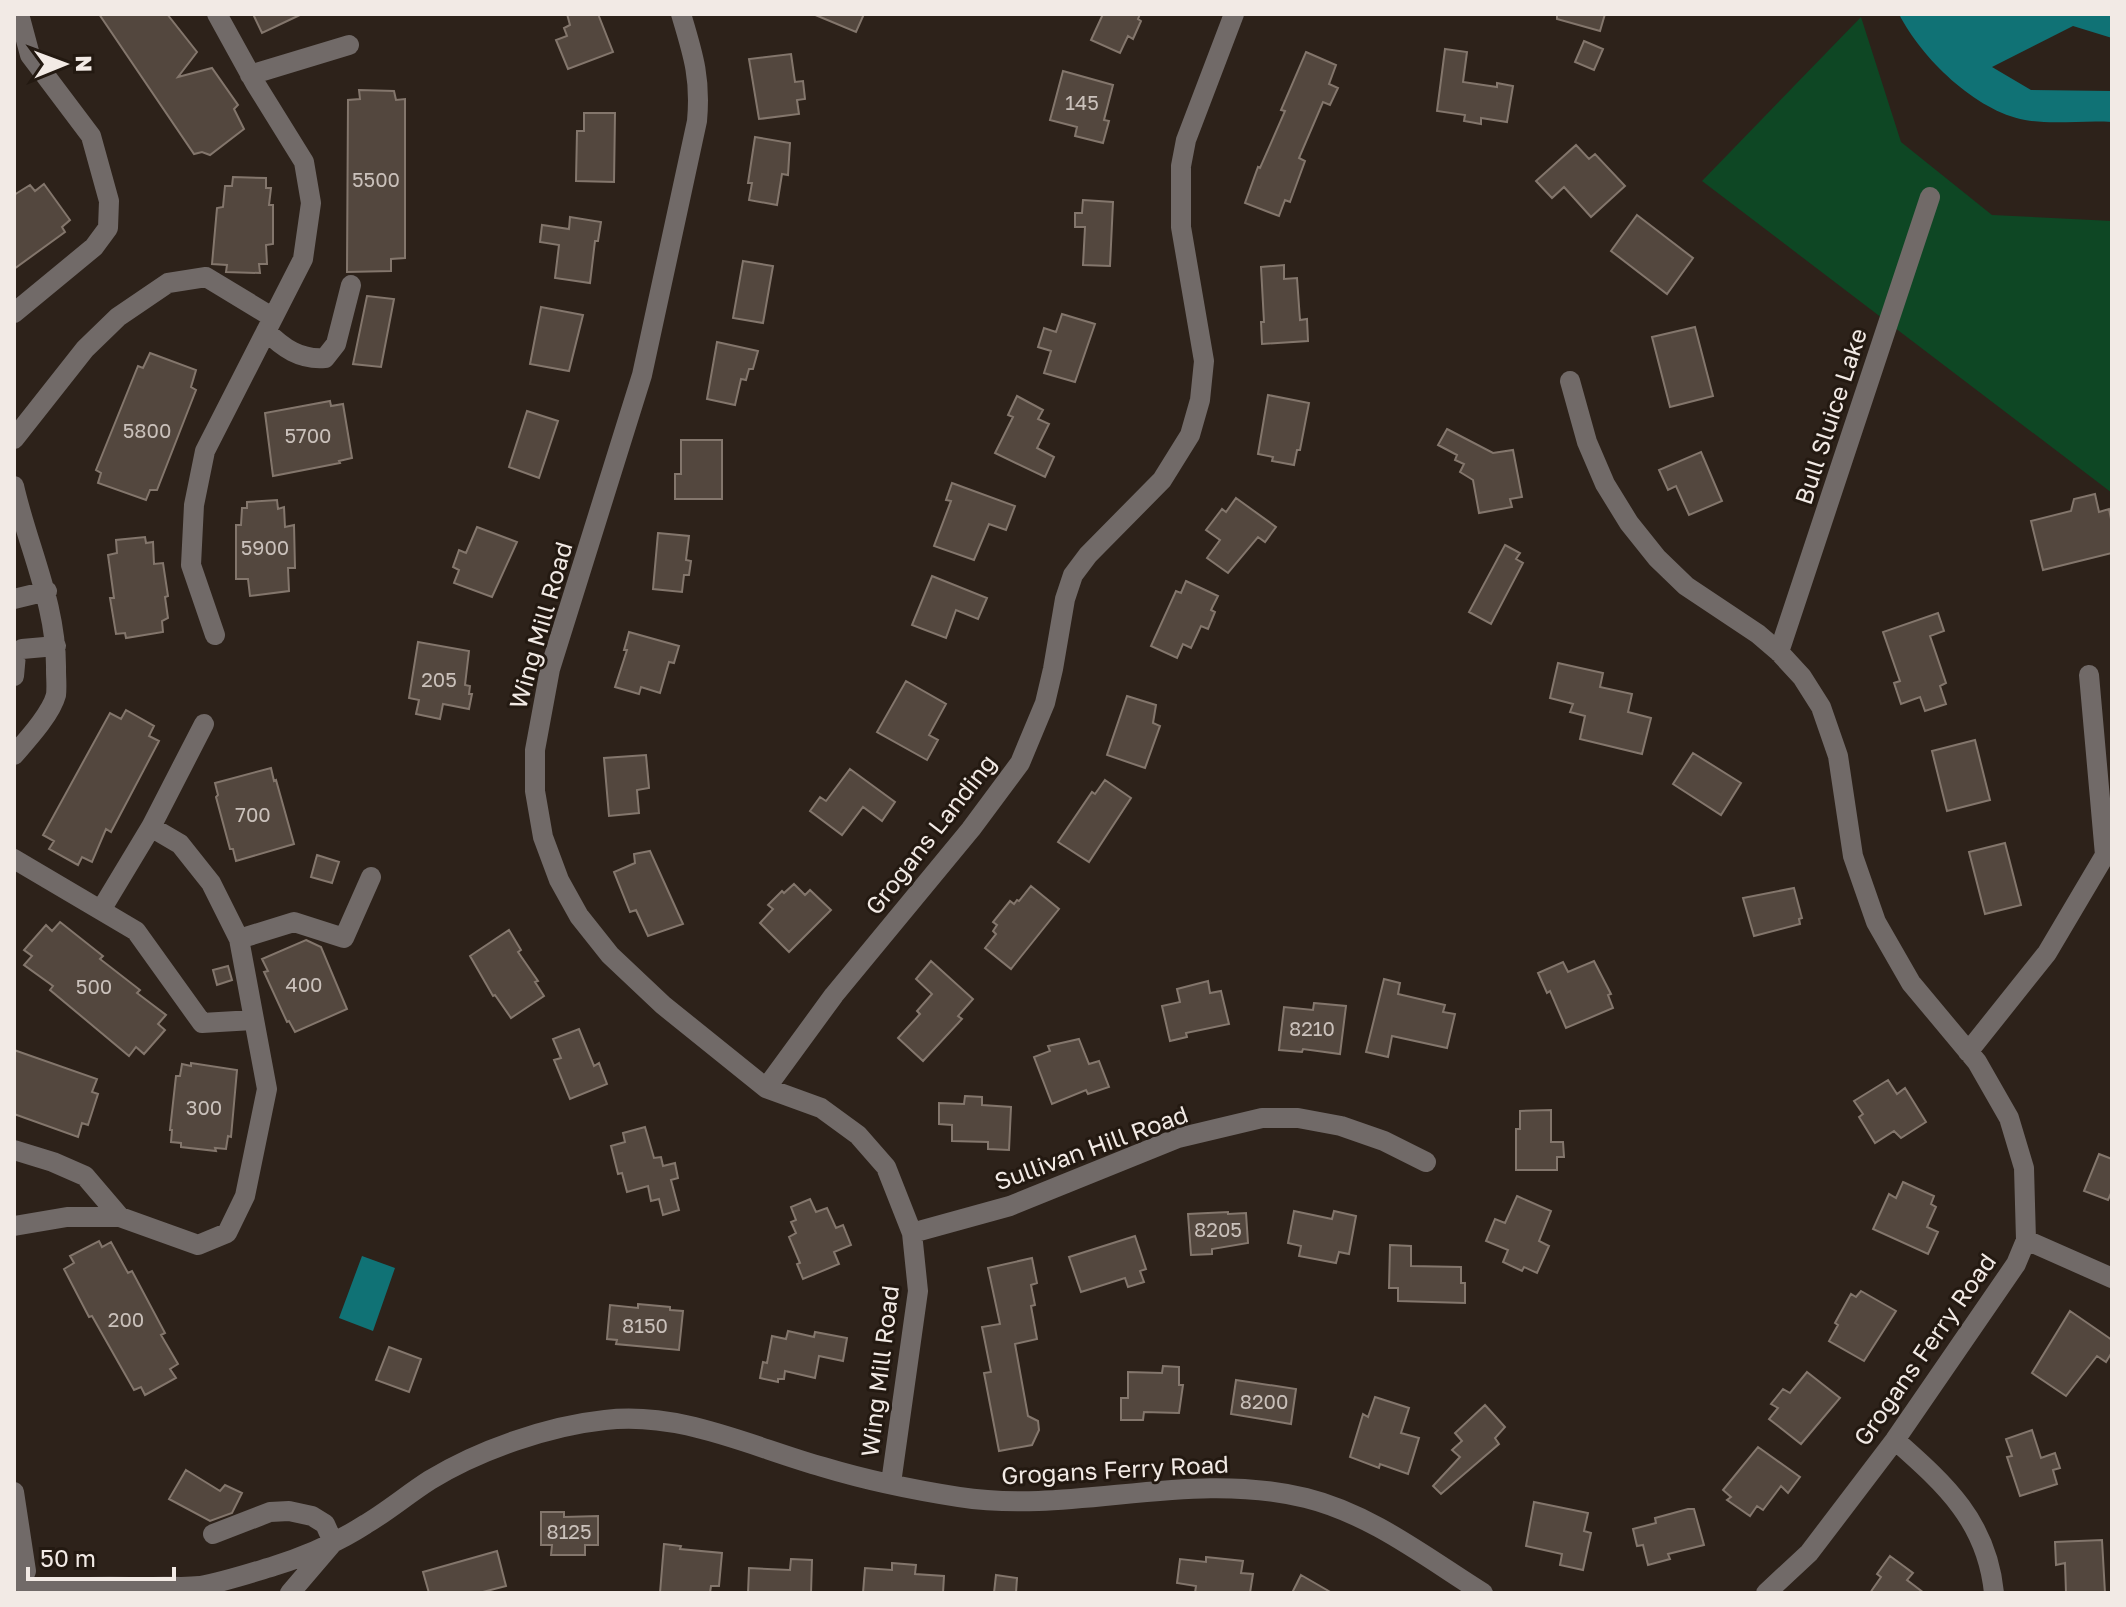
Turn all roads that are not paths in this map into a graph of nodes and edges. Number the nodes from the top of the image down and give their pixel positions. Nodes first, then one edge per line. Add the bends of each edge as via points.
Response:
1 (19, 14) edge
2 (217, 14) edge
3 (681, 14) edge
4 (1234, 14) edge
5 (349, 45) dead end
6 (250, 75) junction
7 (1930, 197) dead end
8 (351, 285) dead end
9 (14, 313) edge
10 (269, 324) junction
11 (1570, 381) dead end
12 (14, 439) edge
13 (14, 486) edge
14 (47, 591) junction
15 (14, 599) edge
16 (215, 635) dead end
17 (56, 646) junction
18 (1779, 652) junction
19 (2089, 675) dead end
20 (14, 676) edge
21 (204, 724) dead end
22 (14, 754) edge
23 (151, 827) junction
24 (14, 859) edge
25 (371, 877) dead end
26 (101, 910) junction
27 (239, 939) junction
28 (253, 1020) junction
29 (1968, 1052) junction
30 (766, 1088) junction
31 (14, 1150) edge
32 (1426, 1162) dead end
33 (120, 1217) junction
34 (14, 1226) edge
35 (912, 1233) junction
36 (2026, 1240) junction
37 (2112, 1278) edge
38 (1895, 1440) junction
39 (891, 1483) junction
40 (15, 1505) edge
41 (213, 1534) dead end
42 (333, 1542) junction
43 (26, 1571) junction
44 (41, 1590) edge
45 (16, 1593) edge
46 (290, 1593) edge
47 (1483, 1593) edge
48 (1766, 1593) edge
49 (1994, 1593) edge

1 - 9 street via 30,55 91,136 109,201 108,228 94,247
2 - 6 street
3 - 30 street, Wing Mill Road via 697,69 697,121 642,375 541,704 535,791 543,837 579,916 610,955 663,1005
4 - 30 street, Grogans Landing via 1181,166 1181,227 1204,361 1190,435 1162,480 1073,575 1045,703 1020,763
5 - 6 street
6 - 10 street via 304,162 311,203 303,259
7 - 18 street, Bull Sluice Lake
8 - 10 street via 336,344 325,358 284,349
10 - 12 street via 206,277 168,283 118,317 85,349
10 - 16 street via 205,451 194,505 191,565
11 - 18 street, Grogans Ferry Road via 1587,442 1629,523 1686,586
13 - 14 street
14 - 15 street
14 - 17 street
17 - 20 street via 22,649 16,654
17 - 22 street via 56,696
18 - 29 street, Grogans Ferry Road via 1802,677 1825,719 1838,756 1853,856 1876,922 1911,983
19 - 29 street via 2105,855 2047,953
21 - 23 street
23 - 26 street
23 - 27 street via 180,844 211,883
24 - 26 street
25 - 27 street via 344,938 294,922
26 - 28 street via 136,931 202,1023
27 - 28 street
28 - 33 street via 267,1089 245,1196 227,1233 198,1245
29 - 36 street, Grogans Ferry Road via 2009,1118 2024,1168
30 - 35 street, Wing Mill Road via 821,1108 858,1135 886,1167
31 - 33 street via 85,1176
32 - 35 street, Sullivan Hill Road via 1341,1126 1262,1118 1178,1138 1010,1206
33 - 34 street via 67,1217
35 - 39 street, Wing Mill Road via 918,1291
36 - 37 street
36 - 38 street, Grogans Ferry Road via 1998,1292
38 - 48 street, Grogans Ferry Road via 1809,1553
38 - 49 street via 1960,1503 1980,1536
39 - 42 street, Grogans Ferry Road via 690,1425 607,1419 552,1429 480,1456 431,1479
39 - 47 street, Grogans Ferry Road via 1000,1501 1194,1487 1304,1498 1366,1521
40 - 43 street
41 - 42 street via 270,1512 289,1511 325,1524
42 - 44 street, Grogans Ferry Road via 276,1565 199,1586
42 - 46 street, Grogans Ferry Road
43 - 44 street
43 - 45 street
44 - 45 street, Grogans Ferry Road

